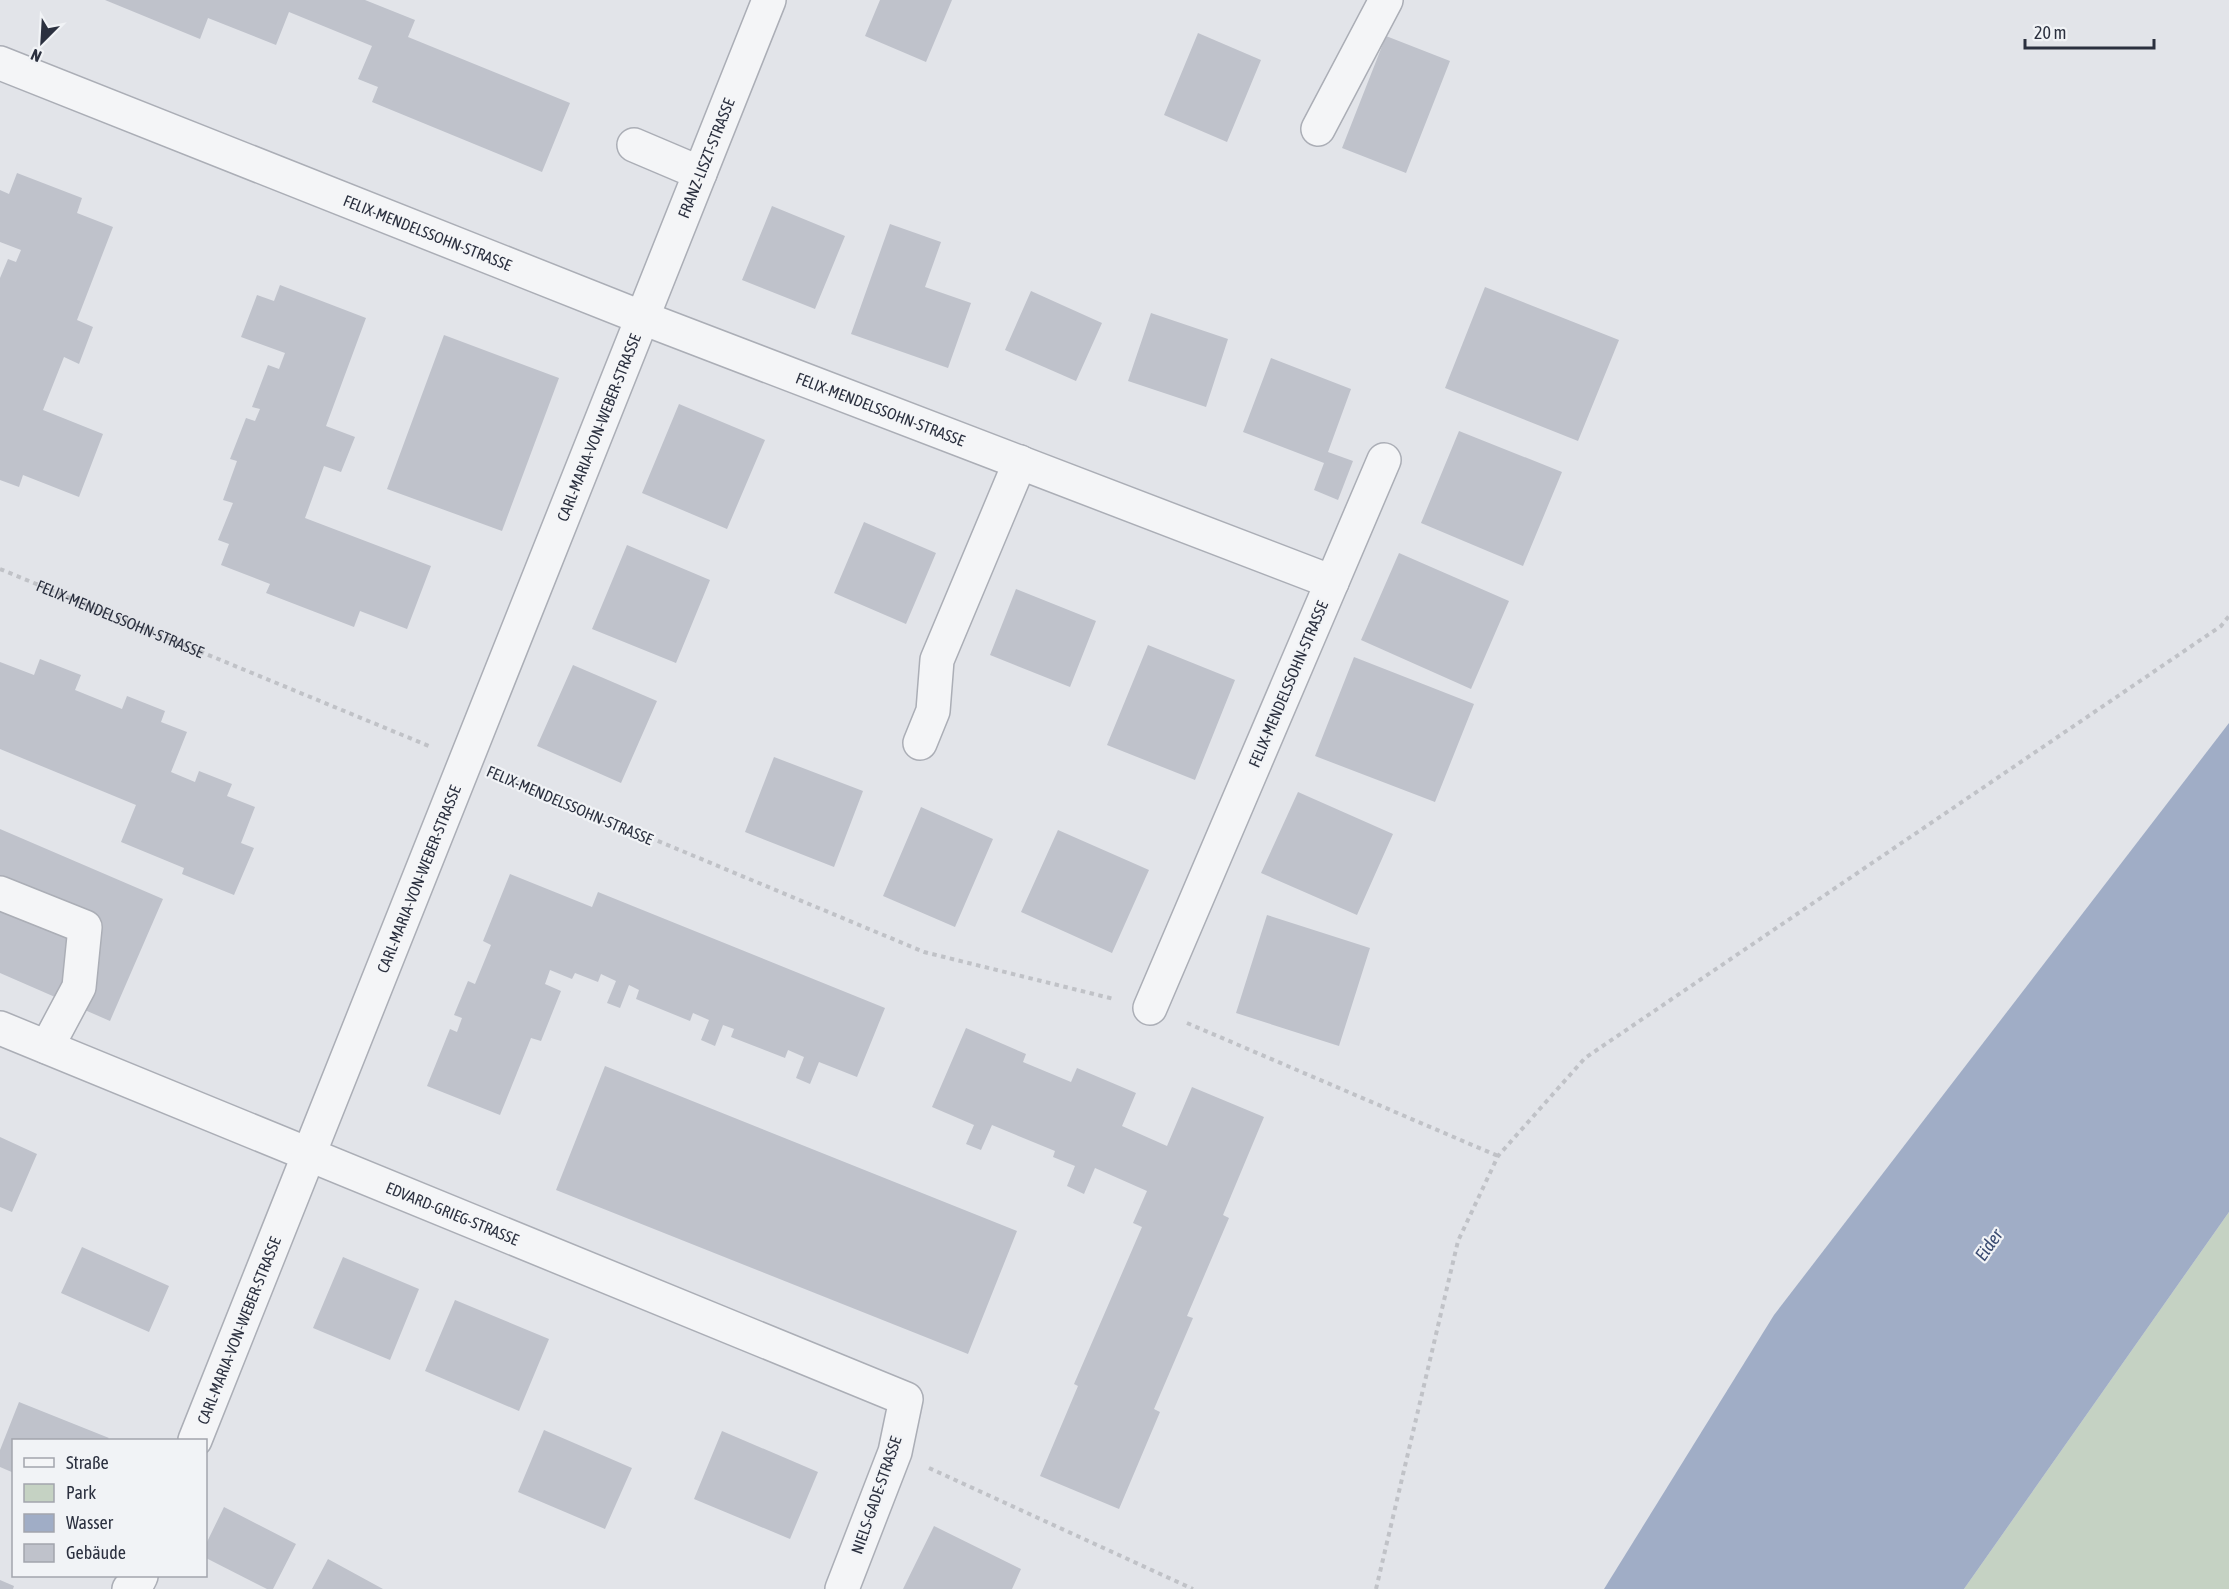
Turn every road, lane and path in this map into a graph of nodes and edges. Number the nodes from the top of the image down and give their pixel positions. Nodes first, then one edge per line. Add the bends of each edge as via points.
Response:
1 (770, 0) edge
2 (1386, 0) edge
3 (0, 63) edge
4 (1318, 129) dead end
5 (634, 145) dead end
6 (700, 173) junction
7 (643, 318) junction
8 (1384, 460) dead end
9 (1020, 462) junction
10 (0, 569) edge
11 (1332, 582) junction
12 (2229, 616) edge
13 (920, 743) dead end
14 (466, 761) junction
15 (0, 893) edge
16 (1150, 1008) junction
17 (0, 1028) edge
18 (46, 1047) junction
19 (309, 1154) junction
20 (1498, 1156) junction
21 (906, 1399) joint
22 (195, 1439) edge
23 (895, 1452) junction
24 (842, 1589) edge
25 (1193, 1589) edge
26 (1376, 1589) edge

1 - 6 street, FRANZ-LISZT-STRASSE
2 - 4 street
3 - 7 street, FELIX-MENDELSSOHN-STRASSE
5 - 6 street
6 - 7 street, FRANZ-LISZT-STRASSE
7 - 9 street, FELIX-MENDELSSOHN-STRASSE
7 - 14 street, CARL-MARIA-VON-WEBER-STRASSE
8 - 11 street
9 - 11 street, FELIX-MENDELSSOHN-STRASSE
9 - 13 street via 938,660 933,711
10 - 14 path, FELIX-MENDELSSOHN-STRASSE
11 - 16 street, FELIX-MENDELSSOHN-STRASSE
12 - 20 path via 2221,626 1585,1058
14 - 16 path, FELIX-MENDELSSOHN-STRASSE via 924,952
14 - 19 street, CARL-MARIA-VON-WEBER-STRASSE
15 - 18 street via 85,927 79,987
16 - 20 path, FELIX-MENDELSSOHN-STRASSE
17 - 18 street, EDVARD-GRIEG-STRASSE
18 - 19 street, EDVARD-GRIEG-STRASSE
19 - 21 street, EDVARD-GRIEG-STRASSE
19 - 22 street, CARL-MARIA-VON-WEBER-STRASSE
20 - 26 path via 1458,1241
21 - 23 street, NIELS-GADE-STRASSE
23 - 24 street, NIELS-GADE-STRASSE
23 - 25 path

